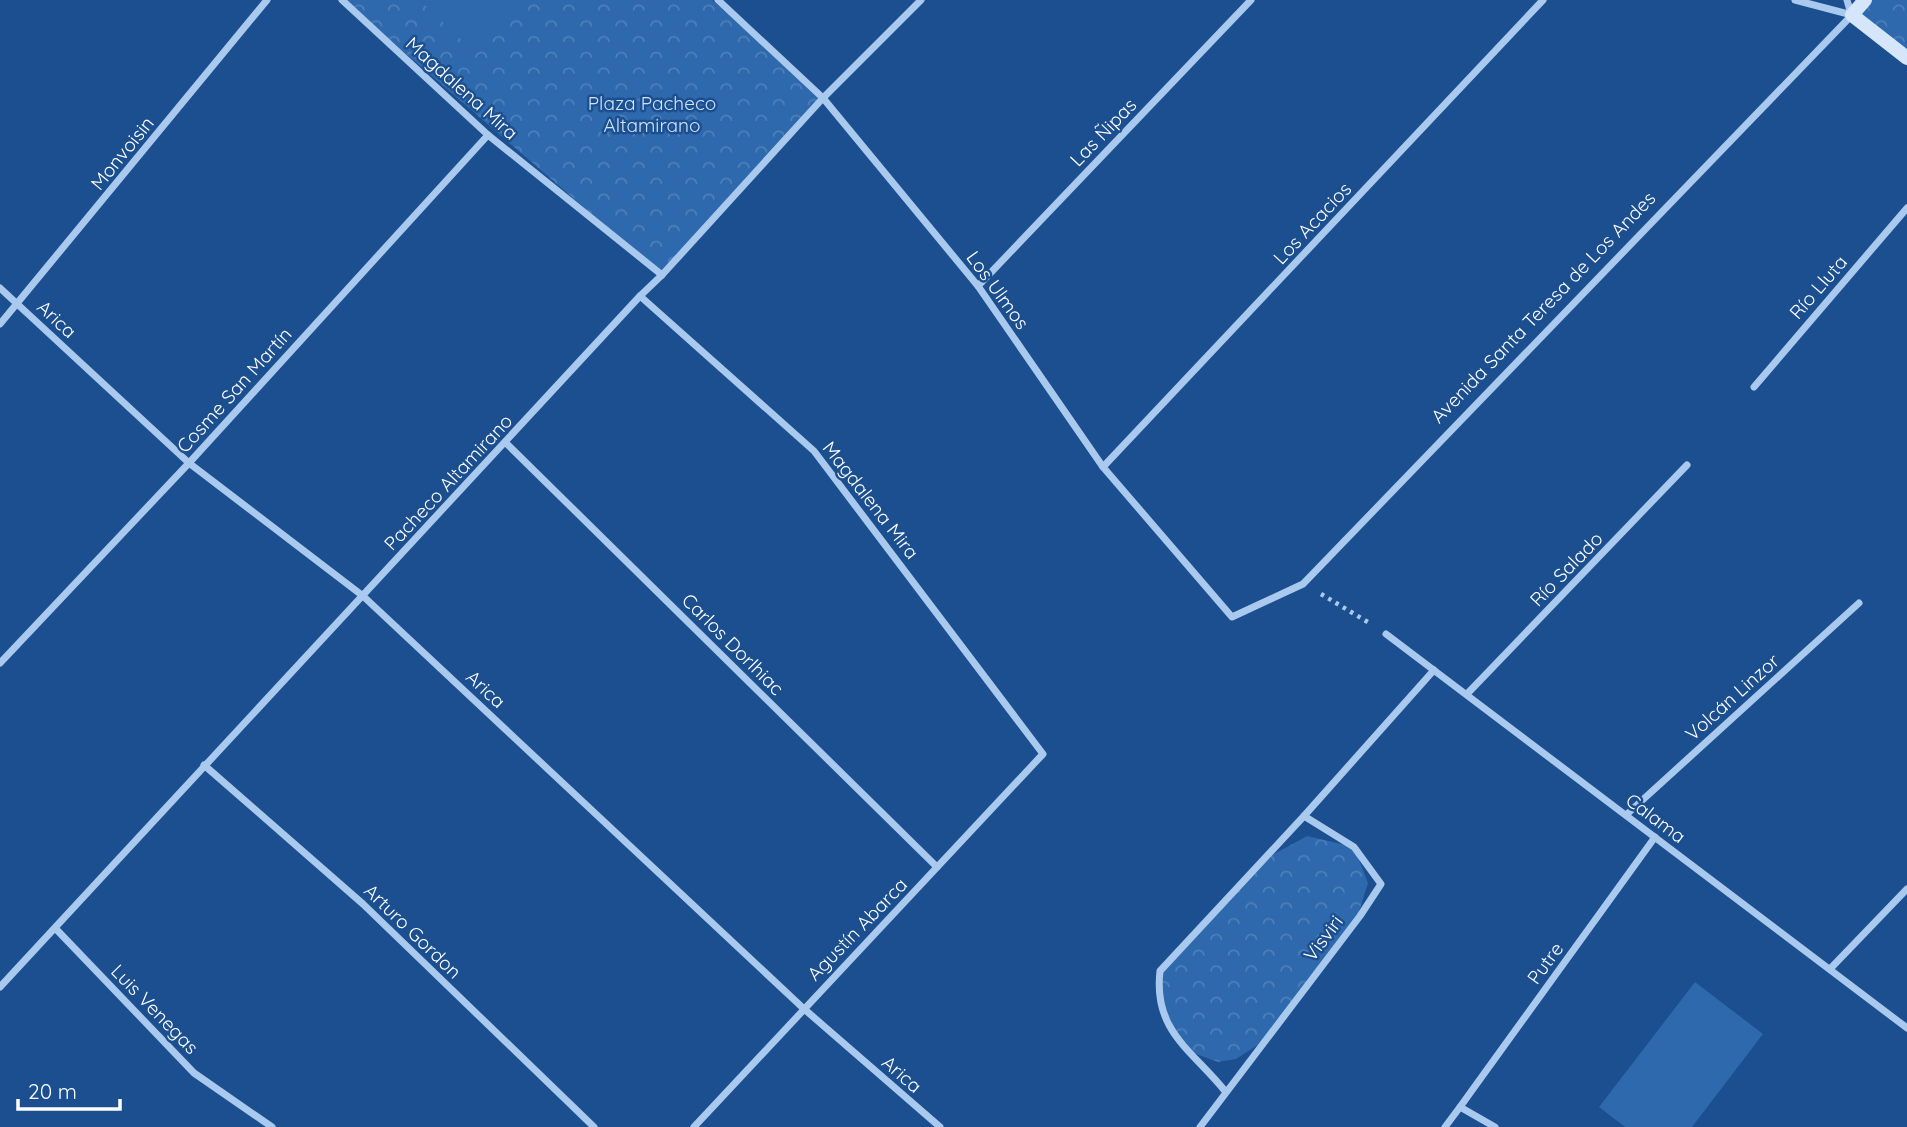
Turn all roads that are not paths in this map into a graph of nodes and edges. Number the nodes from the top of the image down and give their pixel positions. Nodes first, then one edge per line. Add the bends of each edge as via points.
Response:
1 (267, 0) edge
2 (342, 0) edge
3 (718, 0) edge
4 (921, 0) edge
5 (1251, 0) edge
6 (1543, 0) edge
7 (1795, 0) edge
8 (1847, 0) edge
9 (1864, 0) edge
10 (1852, 15) junction
11 (1907, 58) edge
12 (823, 98) junction
13 (488, 135) junction
14 (1907, 208) edge
15 (662, 275) junction
16 (978, 286) junction
17 (0, 288) edge
18 (640, 296) junction
19 (18, 305) junction
20 (0, 324) edge
21 (1754, 387) dead end
22 (506, 443) junction
23 (189, 463) junction
24 (1688, 465) dead end
25 (1103, 467) junction
26 (363, 596) junction
27 (1858, 603) dead end
28 (1232, 617) joint
29 (1386, 634) road end
30 (0, 663) edge
31 (1434, 670) junction
32 (1466, 694) junction
33 (1043, 754) joint
34 (204, 765) junction
35 (1626, 815) junction
36 (1304, 816) junction
37 (1655, 837) junction
38 (937, 867) junction
39 (1907, 888) edge
40 (56, 929) junction
41 (1830, 969) junction
42 (0, 987) edge
43 (803, 1008) junction
44 (1907, 1028) edge
45 (1225, 1091) junction
46 (1460, 1107) junction
47 (272, 1127) edge
48 (594, 1127) edge
49 (694, 1127) edge
50 (940, 1127) edge
51 (1199, 1127) edge
52 (1445, 1127) edge
53 (1495, 1127) edge

1 - 19 street, Monvoisin
2 - 13 street, Magdalena Mira
3 - 12 street, Los Ulmos
4 - 12 street, Pacheco Altamirano
5 - 16 street, Las Ñipas
6 - 25 street, Los Acacios
7 - 10 street
8 - 10 street
9 - 10 street, Avenida Santa Teresa de Los Andes
10 - 11 street
10 - 28 street, Avenida Santa Teresa de Los Andes via 1303,584
12 - 15 street, Pacheco Altamirano
12 - 16 street, Los Ulmos
13 - 15 street, Magdalena Mira
13 - 23 street, Cosme San Martín
14 - 21 street, Río Lluta
15 - 18 street, Pacheco Altamirano
16 - 25 street, Los Ulmos
17 - 19 street, Arica
18 - 22 street, Pacheco Altamirano
18 - 33 street, Magdalena Mira via 814,451
19 - 20 street, Monvoisin
19 - 23 street, Arica
22 - 26 street, Pacheco Altamirano
22 - 38 street, Carlos Dorlhiac
23 - 26 street, Arica
23 - 30 street, Cosme San Martín
24 - 32 street, Río Salado
25 - 28 street, Los Ulmos
26 - 34 street, Pacheco Altamirano
26 - 43 street, Arica
27 - 35 street, Volcán Linzor
29 - 31 street, Calama
31 - 32 street, Calama
31 - 36 street
32 - 35 street, Calama
33 - 38 street, Agustín Abarca
34 - 40 street, Pacheco Altamirano
34 - 48 street, Arturo Gordon via 363,904
35 - 37 street, Calama
36 - 45 street via 1160,971 1158,991 1164,1017 1178,1040
36 - 45 street, Visviri via 1354,847 1381,884
37 - 41 street, Calama
37 - 46 street, Putre
38 - 43 street, Agustín Abarca
39 - 41 street
40 - 42 street, Pacheco Altamirano
40 - 47 street, Luis Venegas via 194,1073
41 - 44 street, Calama
43 - 49 street, Agustín Abarca
43 - 50 street, Arica
45 - 51 street, Visviri
46 - 52 street, Putre
46 - 53 street

